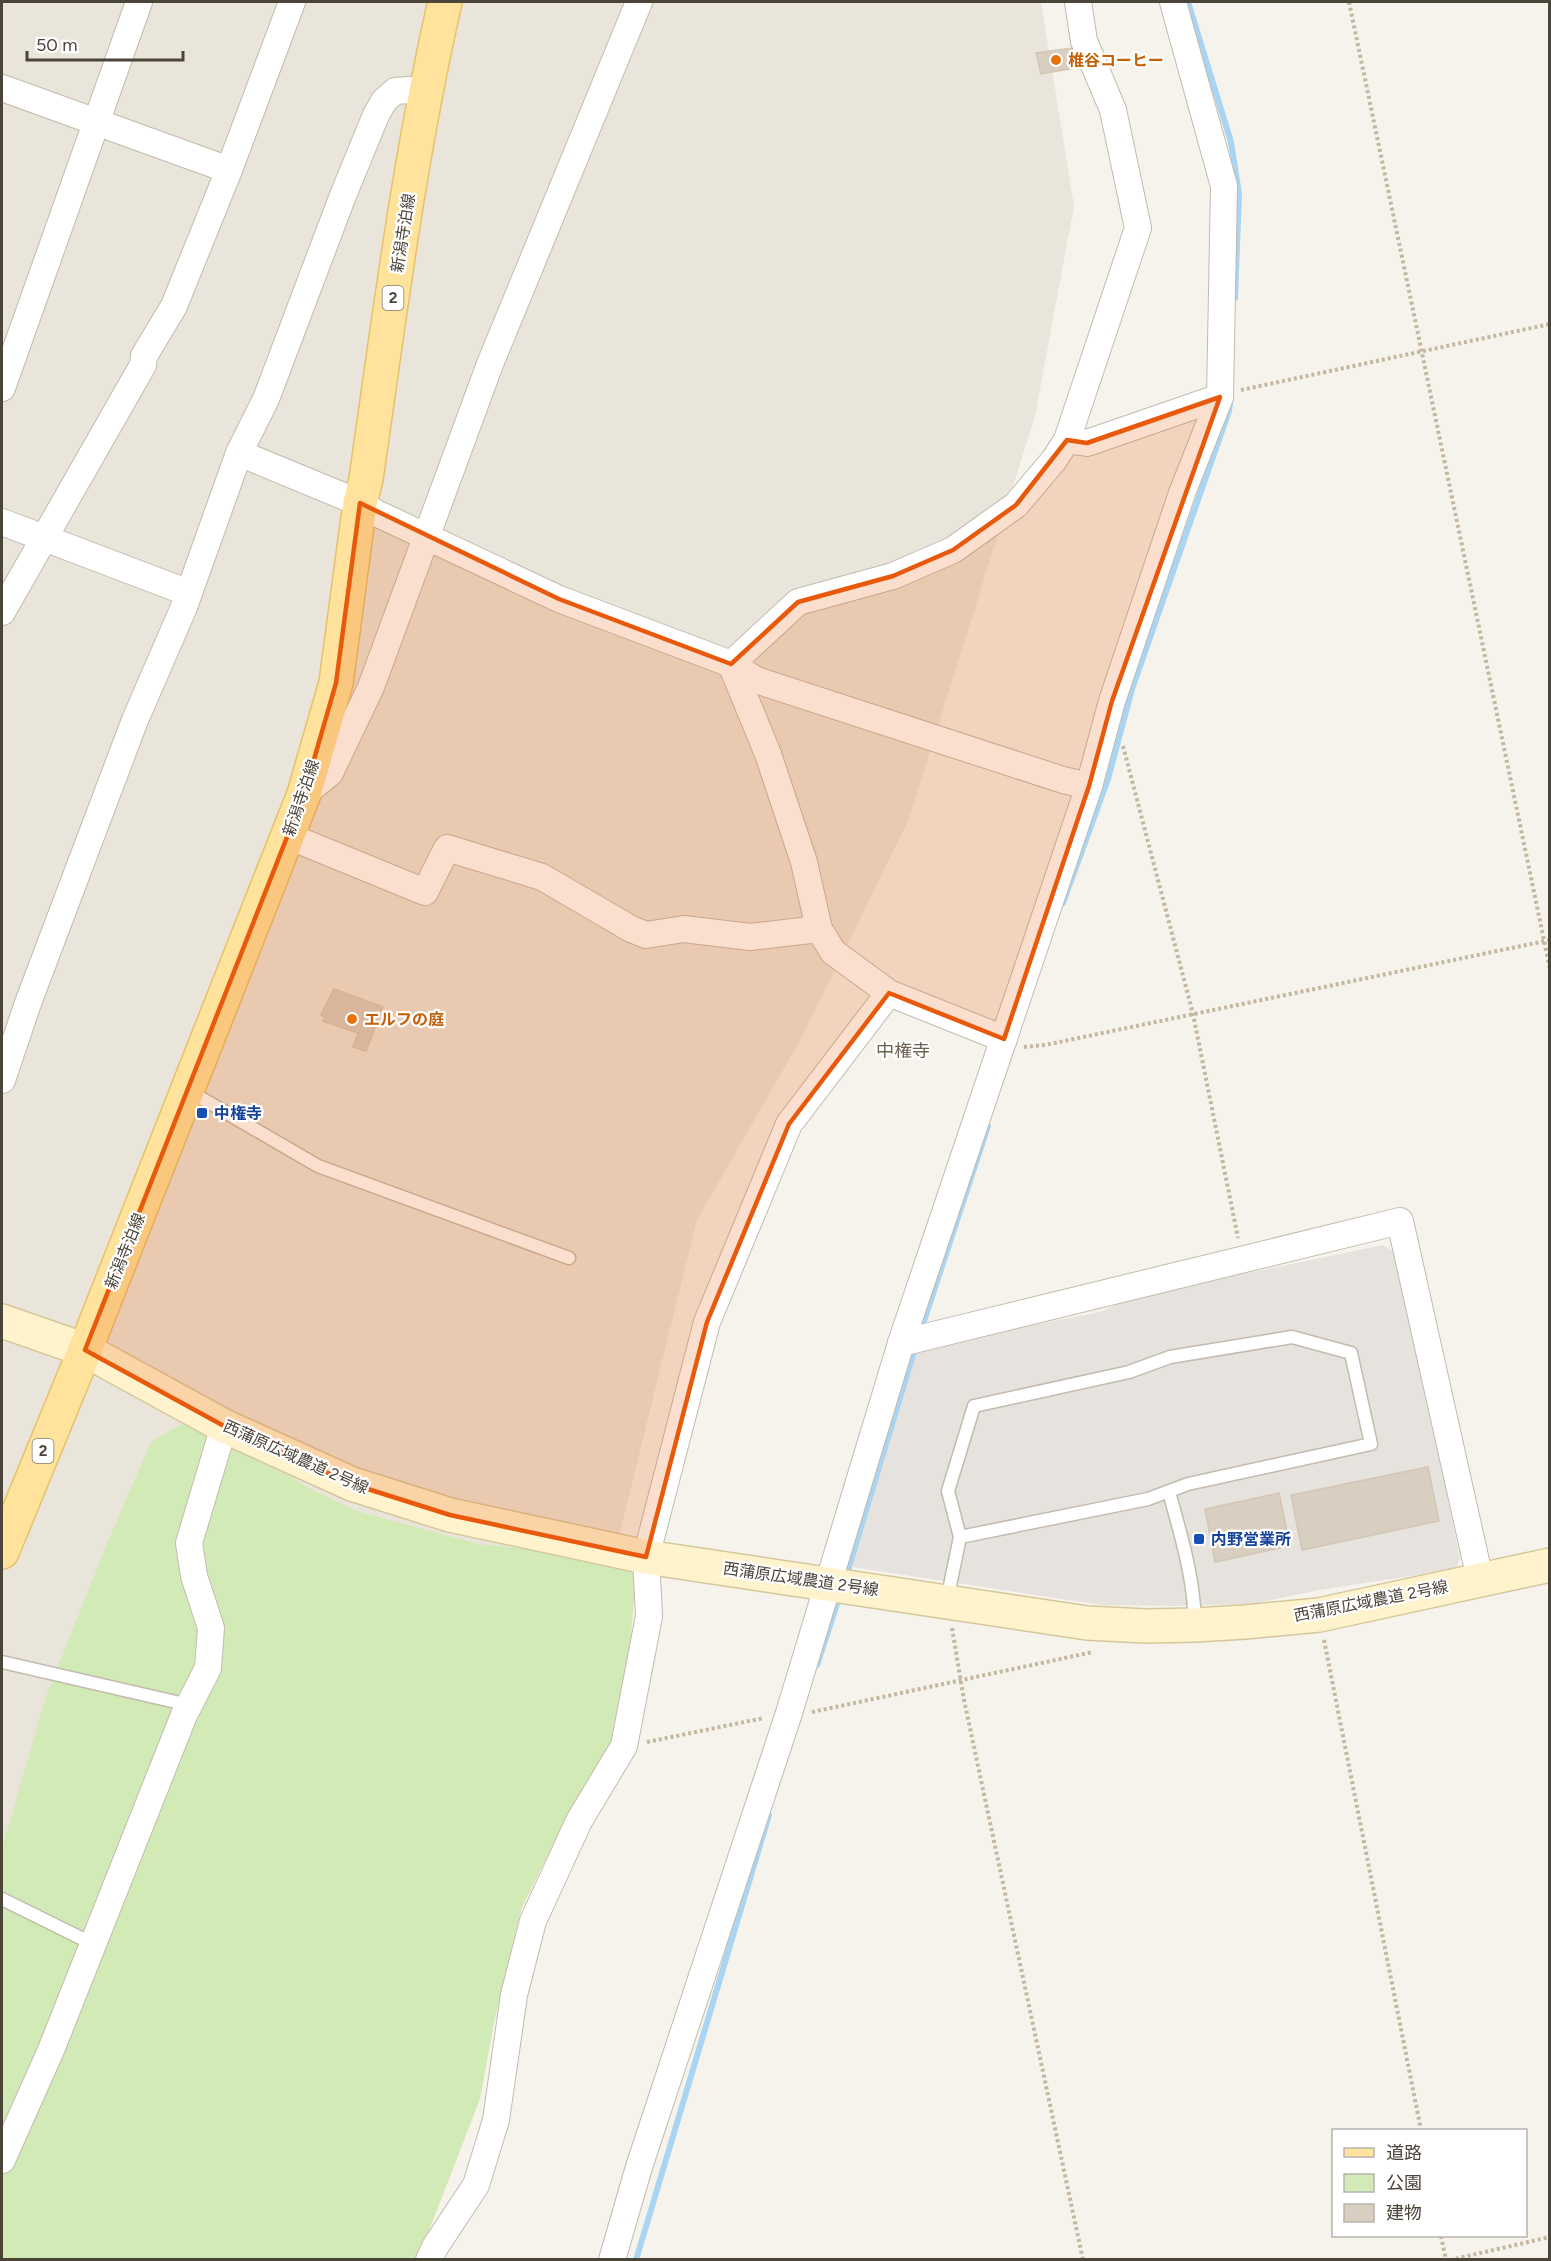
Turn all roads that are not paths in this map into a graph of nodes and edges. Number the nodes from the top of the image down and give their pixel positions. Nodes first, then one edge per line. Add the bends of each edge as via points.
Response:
1 (139, 2) edge
2 (292, 2) edge
3 (445, 2) edge
4 (639, 2) edge
5 (1078, 2) edge
6 (1173, 2) edge
7 (2, 88) edge
8 (425, 93) junction
9 (96, 122) junction
10 (230, 170) junction
11 (2, 388) edge
12 (1220, 397) junction
13 (1067, 440) junction
14 (238, 453) junction
15 (360, 503) junction
16 (2, 522) edge
17 (428, 536) junction
18 (44, 538) junction
19 (189, 593) junction
20 (2, 612) edge
21 (730, 664) junction
22 (1089, 786) junction
23 (304, 794) junction
24 (288, 836) junction
25 (819, 929) junction
26 (889, 993) junction
27 (1004, 1039) junction
28 (2, 1077) edge
29 (188, 1091) junction
30 (569, 1258) dead end
31 (2, 1321) edge
32 (901, 1342) junction
33 (85, 1350) junction
34 (224, 1426) junction
35 (1169, 1492) junction
36 (960, 1537) junction
37 (2, 1552) edge
38 (646, 1557) junction
39 (1550, 1565) edge
40 (1480, 1579) junction
41 (828, 1583) junction
42 (946, 1601) junction
43 (1195, 1625) junction
44 (2, 1662) edge
45 (189, 1705) junction
46 (2, 1899) edge
47 (93, 1944) junction
48 (2, 2160) edge
49 (429, 2259) edge
50 (612, 2259) edge

1 - 9 street
2 - 10 street
3 - 8 main road, 新潟寺泊線 / 2
4 - 17 street via 490,364
5 - 13 street via 1084,41 1113,110 1138,228
6 - 12 street via 1224,186
7 - 9 street
8 - 14 street via 395,91 376,115 266,399
8 - 15 main road, 新潟寺泊線 / 2
9 - 10 street
9 - 11 street
10 - 18 street via 174,306
12 - 13 street via 1088,443
12 - 22 street via 1182,494 1115,690
13 - 21 street via 1016,505 952,550 893,576 798,602
14 - 15 street
14 - 19 street
15 - 17 street
15 - 23 main road, 新潟寺泊線 / 2 via 336,683
16 - 18 street
17 - 21 street via 559,599
17 - 23 street via 366,698 330,773
18 - 19 street
18 - 20 street
19 - 28 street via 135,720
21 - 22 street via 756,681
21 - 25 street via 768,754 797,840
22 - 27 street
23 - 24 main road, 新潟寺泊線 / 2
24 - 25 street via 425,892 447,848 542,877 646,935 684,929 750,937
24 - 29 main road, 新潟寺泊線 / 2
25 - 26 street via 833,952
26 - 27 street
26 - 38 street via 789,1124 707,1322
27 - 32 street
29 - 30 lane via 318,1166
29 - 33 main road, 新潟寺泊線 / 2
31 - 33 street, 西蒲原広域農道 2号線
32 - 40 street via 1400,1221
32 - 41 street
33 - 34 street, 西蒲原広域農道 2号線
33 - 37 main road, 新潟寺泊線 / 2
34 - 38 street, 西蒲原広域農道 2号線 via 352,1484 450,1515
34 - 45 street via 189,1543 194,1576 211,1628 208,1668
35 - 36 lane
35 - 36 lane via 1188,1484 1371,1444 1351,1353 1292,1337 1170,1357 1129,1372 974,1406 948,1491
35 - 43 lane via 1183,1540
36 - 42 lane
38 - 41 street, 西蒲原広域農道 2号線
38 - 49 street via 649,1616 624,1746 579,1821 533,1921 514,1995 496,2120 476,2185
39 - 40 street, 西蒲原広域農道 2号線
40 - 43 street, 西蒲原広域農道 2号線 via 1319,1615
41 - 42 street, 西蒲原広域農道 2号線
41 - 50 street
42 - 43 street, 西蒲原広域農道 2号線 via 1087,1623
44 - 45 lane
45 - 47 street
46 - 47 lane
47 - 48 street

